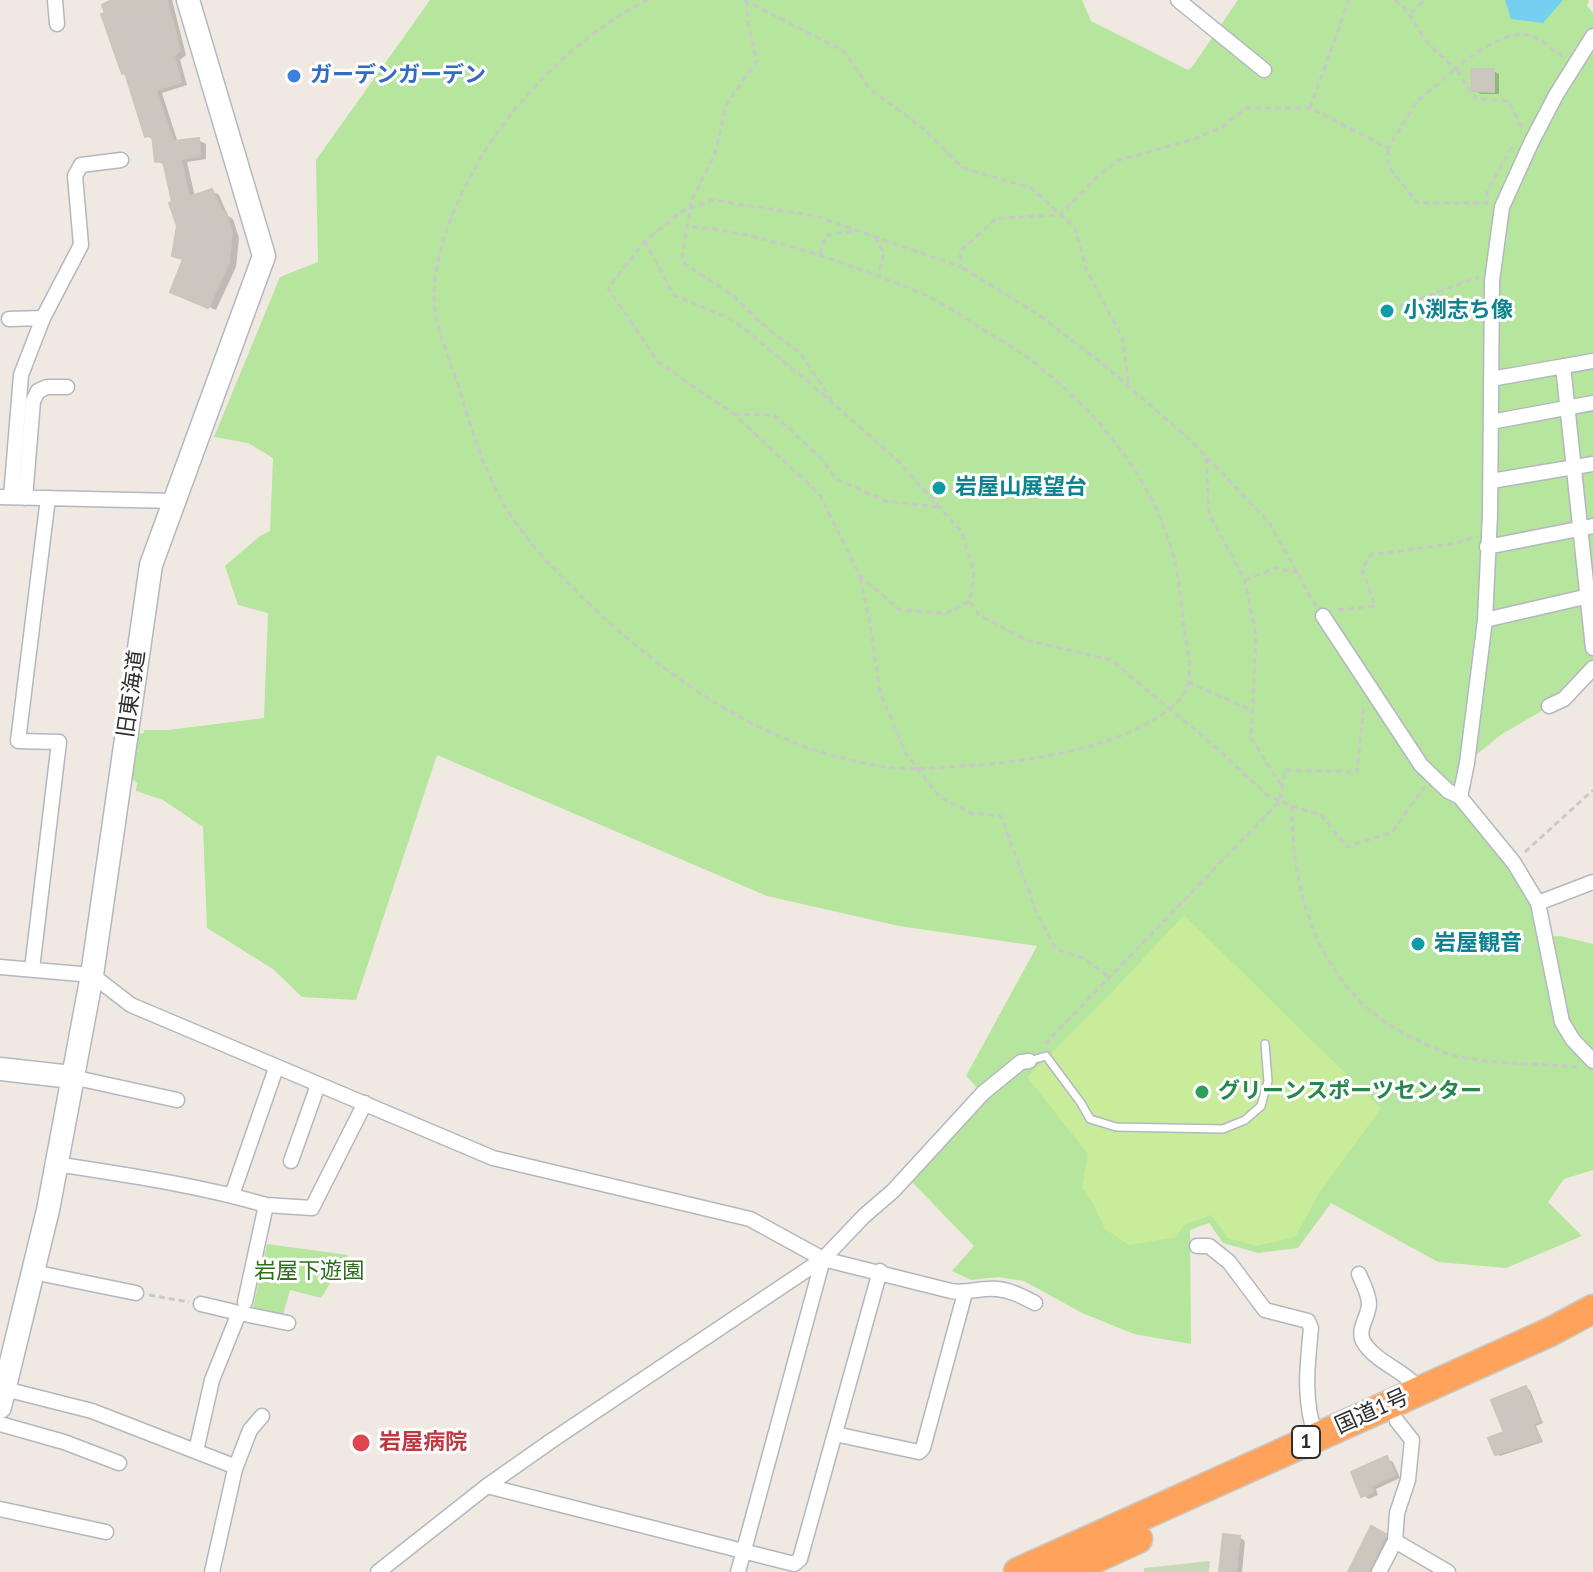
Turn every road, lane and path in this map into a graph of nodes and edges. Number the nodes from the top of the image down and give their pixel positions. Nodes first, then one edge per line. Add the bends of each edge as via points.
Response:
1 (55, 0) edge
2 (188, 0) edge
3 (648, 0) edge
4 (1178, 0) edge
5 (1349, 0) edge
6 (1395, 0) edge
7 (1425, 0) edge
8 (745, 1) edge
9 (1411, 13) junction
10 (57, 24) dead end
11 (1593, 36) edge
12 (1575, 65) junction
13 (1456, 69) junction
14 (1264, 70) dead end
15 (1310, 108) junction
16 (1515, 140) dead end
17 (1531, 143) junction
18 (1388, 149) dead end
19 (121, 160) dead end
20 (690, 209) junction
21 (1060, 215) junction
22 (687, 226) junction
23 (856, 230) junction
24 (875, 237) junction
25 (645, 241) junction
26 (957, 249) dead end
27 (820, 254) junction
28 (961, 267) junction
29 (1494, 272) junction
30 (878, 277) junction
31 (1400, 306) dead end
32 (43, 318) junction
33 (9, 319) dead end
34 (1593, 361) edge
35 (1563, 366) junction
36 (1491, 379) junction
37 (67, 387) dead end
38 (1130, 389) junction
39 (1593, 403) edge
40 (836, 406) junction
41 (1568, 408) junction
42 (734, 414) junction
43 (1491, 422) junction
44 (1206, 456) junction
45 (1593, 464) edge
46 (1574, 467) junction
47 (1491, 481) junction
48 (12, 497) edge
49 (48, 498) junction
50 (174, 501) junction
51 (940, 507) junction
52 (1586, 528) edge
53 (1489, 532) junction
54 (1487, 547) junction
55 (1298, 573) junction
56 (860, 576) junction
57 (1245, 580) junction
58 (1590, 596) edge
59 (970, 601) junction
60 (1323, 616) junction
61 (1485, 620) junction
62 (1593, 648) edge
63 (1593, 668) edge
64 (1188, 682) junction
65 (1549, 706) dead end
66 (1168, 709) junction
67 (1253, 711) junction
68 (1387, 713) junction
69 (917, 768) junction
70 (1434, 779) junction
71 (1282, 787) junction
72 (1593, 790) edge
73 (1460, 797) junction
74 (1280, 801) junction
75 (1292, 806) junction
76 (1514, 863) junction
77 (1593, 882) edge
78 (1538, 903) junction
79 (0, 967) edge
80 (32, 969) junction
81 (92, 975) junction
82 (1109, 977) junction
83 (1265, 1044) dead end
84 (1029, 1061) junction
85 (1586, 1064) edge
86 (276, 1068) junction
87 (0, 1069) edge
88 (72, 1077) junction
89 (318, 1085) junction
90 (177, 1100) dead end
91 (365, 1103) junction
92 (291, 1161) dead end
93 (56, 1164) junction
94 (232, 1195) junction
95 (266, 1205) junction
96 (1197, 1246) dead end
97 (823, 1259) junction
98 (880, 1271) junction
99 (33, 1272) junction
100 (1359, 1274) dead end
101 (136, 1293) joint
102 (965, 1293) junction
103 (1035, 1303) dead end
104 (201, 1304) joint
105 (242, 1308) junction
106 (1593, 1309) edge
107 (288, 1323) dead end
108 (1593, 1331) edge
109 (1420, 1391) junction
110 (2, 1398) edge
111 (262, 1416) dead end
112 (1397, 1421) junction
113 (0, 1424) edge
114 (835, 1434) junction
115 (1316, 1438) junction
116 (196, 1451) junction
117 (119, 1463) dead end
118 (235, 1469) junction
119 (487, 1486) junction
120 (0, 1509) edge
121 (106, 1532) dead end
122 (1395, 1541) junction
123 (744, 1551) junction
124 (212, 1572) edge
125 (378, 1572) edge
126 (738, 1572) edge
127 (1018, 1572) edge
128 (1068, 1572) edge
129 (1379, 1572) edge
130 (1448, 1572) edge

1 - 10 street
2 - 50 street, 旧東海道 via 264,256
3 - 69 path via 586,38 534,87 484,152 456,208 439,253 434,297 472,435 502,500 541,558 625,638 695,692 770,733 882,766
4 - 14 street
5 - 15 path
6 - 9 path
7 - 9 path
8 - 20 path via 757,61 726,105 715,154
8 - 21 path via 844,51 871,90 923,128 963,168 1031,188
9 - 13 path via 1424,38
11 - 12 street
12 - 13 path via 1529,35 1502,37
12 - 17 street
13 - 15 path via 1418,100 1388,148
13 - 17 path via 1476,99 1508,101
15 - 21 path via 1246,108 1222,127 1194,139 1119,160
16 - 18 path via 1487,191 1487,203 1418,203 1388,166
17 - 29 street via 1502,207
19 - 32 street via 81,165 75,176 81,245
20 - 22 path
20 - 23 path via 712,200 816,216
20 - 25 path
21 - 28 path via 997,218 960,251
21 - 38 path via 1075,228 1087,271 1122,337
22 - 27 path
22 - 40 path via 685,264 732,295 802,355
23 - 24 path
23 - 27 path via 826,235
24 - 28 path
24 - 30 path via 884,253
25 - 40 path via 674,295 735,321
25 - 42 path via 608,288 658,362
26 - 28 path
27 - 30 path
28 - 38 path via 1039,315
29 - 31 path
29 - 36 street
30 - 64 path via 931,297 1026,356 1103,425 1144,484 1175,562
32 - 33 street
32 - 48 street via 21,375
34 - 35 street
35 - 36 street
35 - 41 street
36 - 43 street
37 - 48 street via 47,387 33,401
38 - 44 path
39 - 41 street
40 - 51 path
41 - 43 street
41 - 46 street
42 - 51 path via 774,415 837,479 886,501
42 - 56 path via 820,495
43 - 47 street
44 - 55 path via 1268,521
44 - 57 path via 1209,514
45 - 46 street
46 - 47 street
46 - 52 street
47 - 53 street
48 - 49 street
49 - 50 street
49 - 80 street via 18,741 59,742
50 - 81 street, 旧東海道 via 151,565
51 - 59 path via 962,532 974,573
52 - 54 street
52 - 58 street
53 - 54 street
53 - 60 path via 1457,543 1371,555 1362,569 1375,606
54 - 61 street
55 - 57 path via 1276,568
55 - 60 path
56 - 59 path via 900,610 947,613
56 - 69 path via 880,692
57 - 67 path via 1256,636
58 - 61 street
58 - 62 street
59 - 66 path via 979,615 1026,640 1111,660
60 - 68 street
61 - 73 street
63 - 65 street via 1564,699
64 - 66 path via 1183,697
64 - 67 path
66 - 69 path via 1144,726 1102,743 1004,763
66 - 74 path
67 - 71 path via 1251,738
68 - 70 street
68 - 71 path via 1364,700 1357,772 1285,770
69 - 82 path via 940,797 971,813 1001,816 1037,914 1056,949 1083,958
70 - 73 street
70 - 75 path via 1392,832 1347,847 1321,815
71 - 74 path
72 - 76 path
73 - 76 street
74 - 75 path
74 - 82 path
75 - 85 path via 1293,849 1313,929 1339,980 1380,1020 1453,1055 1499,1063
76 - 78 street
77 - 78 street
78 - 85 street via 1562,1022
79 - 80 street
80 - 81 street
81 - 86 street via 131,1005
81 - 88 street, 旧東海道
82 - 84 path
83 - 84 lane via 1268,1081 1261,1106 1223,1129 1116,1127 1090,1119 1046,1056
84 - 97 street via 983,1093
86 - 89 street
86 - 94 street
87 - 88 street
88 - 90 street
88 - 93 street, 旧東海道
89 - 91 street
89 - 92 street
91 - 95 street via 312,1208
91 - 97 street via 493,1158 750,1219
93 - 94 street
93 - 99 street, 旧東海道
94 - 95 street
95 - 105 street
96 - 115 street via 1209,1246 1229,1262 1265,1310 1308,1321 1306,1390
97 - 98 street
97 - 119 street
97 - 123 street
98 - 102 street
98 - 114 street
99 - 101 street
99 - 110 street, 旧東海道
100 - 109 street via 1369,1306 1363,1341
101 - 104 path
102 - 103 street via 994,1288
102 - 114 street via 923,1448 919,1452
104 - 105 street
105 - 107 street
105 - 116 street via 212,1380
106 - 109 highway, 国道1号 / 1
108 - 112 highway, 国道1号 / 1
109 - 115 highway, 国道1号 / 1
110 - 116 street via 92,1411
111 - 118 street via 250,1430
112 - 122 street via 1412,1440
112 - 128 highway, 国道1号 / 1
113 - 117 street
114 - 123 street via 800,1559 794,1564
115 - 127 highway, 国道1号 / 1
116 - 118 street
118 - 124 street
119 - 123 street
119 - 125 street
120 - 121 street
122 - 129 street
122 - 130 street
123 - 126 street

